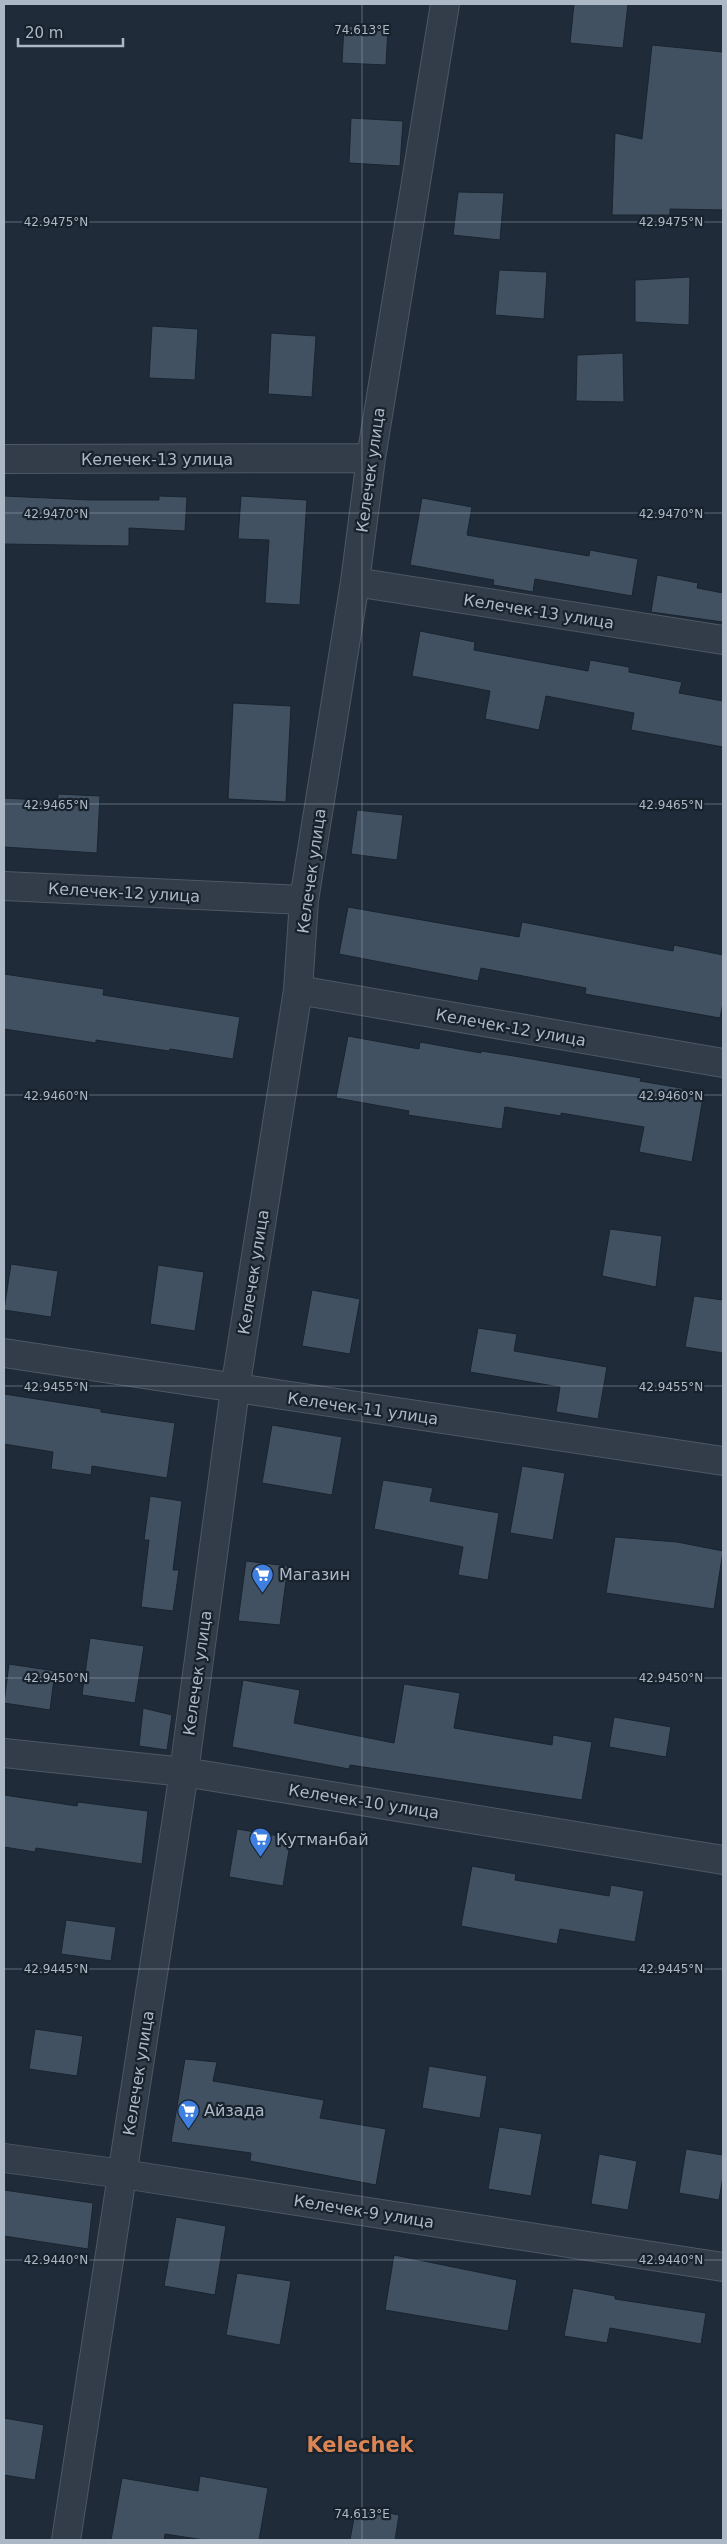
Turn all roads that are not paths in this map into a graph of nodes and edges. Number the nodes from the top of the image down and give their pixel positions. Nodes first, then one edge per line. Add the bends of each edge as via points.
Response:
1 (445, 4) edge
2 (371, 458) junction
3 (4, 459) edge
4 (355, 582) junction
5 (723, 640) edge
6 (4, 886) edge
7 (304, 900) junction
8 (298, 990) junction
9 (723, 1063) edge
10 (4, 1353) edge
11 (235, 1389) junction
12 (723, 1461) edge
13 (4, 1753) edge
14 (184, 1772) junction
15 (723, 1860) edge
16 (4, 2158) edge
17 (123, 2174) junction
18 (723, 2267) edge
19 (66, 2540) edge

1 - 2 street, Келечек улица
2 - 3 street, Келечек-13 улица
2 - 4 street, Келечек улица
4 - 5 street, Келечек-13 улица
4 - 7 street, Келечек улица
6 - 7 street, Келечек-12 улица
7 - 8 street, Келечек улица
8 - 9 street, Келечек-12 улица
8 - 11 street, Келечек улица
10 - 11 street, Келечек-11 улица
11 - 12 street, Келечек-11 улица
11 - 14 street, Келечек улица
13 - 14 street, Келечек-10 улица
14 - 15 street, Келечек-10 улица
14 - 17 street, Келечек улица
16 - 17 street, Келечек-9 улица
17 - 18 street, Келечек-9 улица
17 - 19 street, Келечек улица

